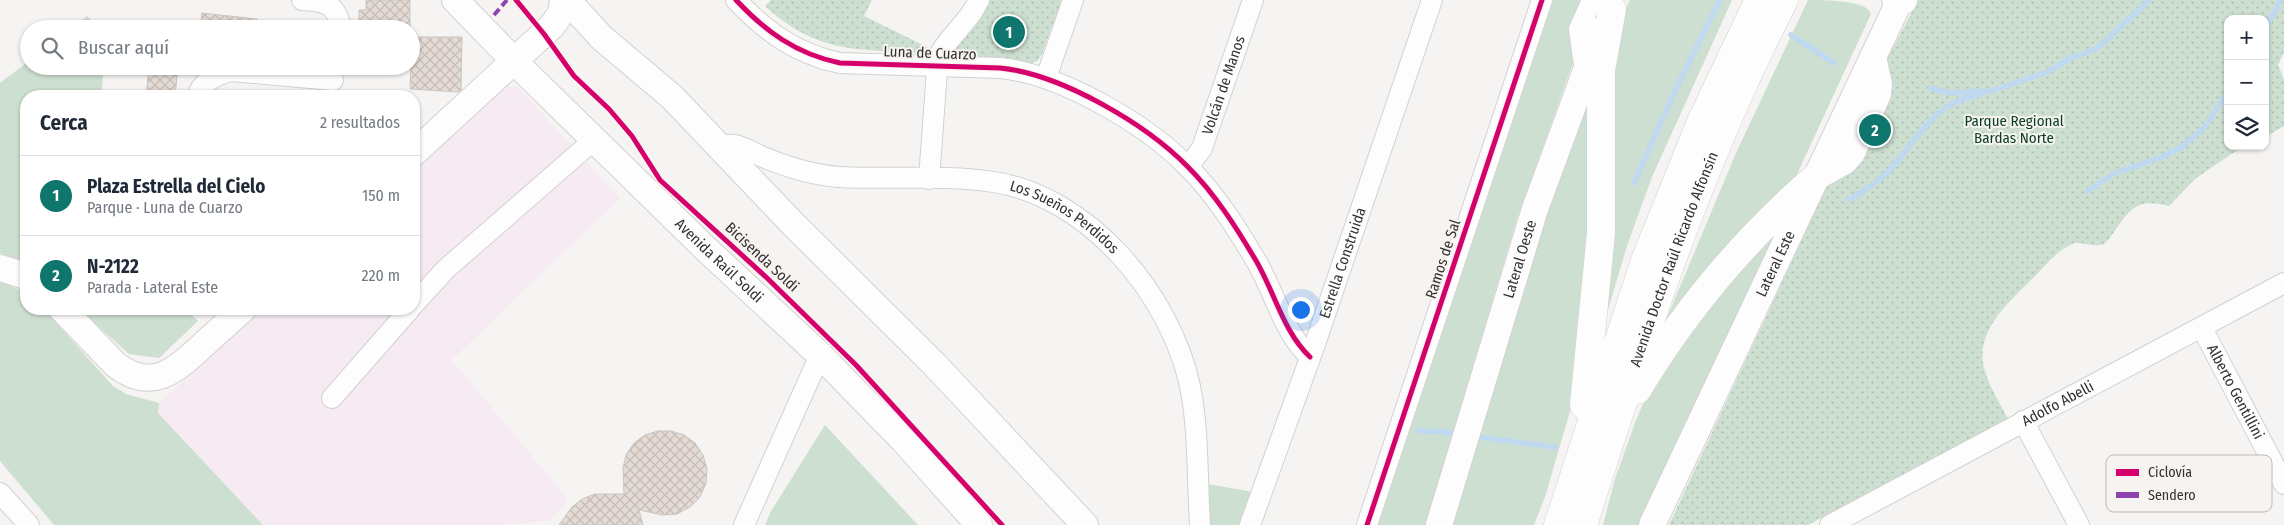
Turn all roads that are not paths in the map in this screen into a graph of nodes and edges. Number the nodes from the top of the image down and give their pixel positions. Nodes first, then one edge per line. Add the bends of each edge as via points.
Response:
1 (302, 0) edge
2 (455, 0) edge
3 (565, 0) edge
4 (736, 0) edge
5 (979, 0) edge
6 (1073, 0) edge
7 (1253, 0) edge
8 (1432, 0) edge
9 (1542, 0) edge
10 (1758, 0) edge
11 (1784, 0) edge
12 (1899, 1) edge
13 (1607, 3) edge
14 (340, 20) edge
15 (515, 61) junction
16 (936, 66) junction
17 (216, 75) edge
18 (272, 75) edge
19 (1046, 78) junction
20 (333, 81) edge
21 (200, 90) edge
22 (594, 139) junction
23 (420, 148) edge
24 (720, 148) junction
25 (1188, 167) junction
26 (1816, 177) junction
27 (929, 179) junction
28 (0, 268) edge
29 (20, 274) edge
30 (2284, 283) edge
31 (420, 297) edge
32 (68, 315) edge
33 (236, 315) edge
34 (405, 315) edge
35 (2202, 328) junction
36 (820, 355) junction
37 (1310, 357) junction
38 (332, 398) dead end
39 (2023, 421) junction
40 (1611, 438) junction
41 (2269, 455) edge
42 (2272, 461) edge
43 (1576, 470) junction
44 (2284, 484) edge
45 (0, 493) edge
46 (1586, 520) edge
47 (1851, 520) edge
48 (29, 525) edge
49 (744, 525) edge
50 (979, 525) edge
51 (1085, 525) edge
52 (1200, 525) edge
53 (1250, 525) edge
54 (1367, 525) edge
55 (1439, 525) edge
56 (1545, 525) edge
57 (1558, 525) edge
58 (1652, 525) edge
59 (1830, 525) edge
60 (2079, 525) edge

1 - 14 street via 318,1 333,7
2 - 15 main road, Avenida Raúl Soldi
3 - 15 main road via 556,22
3 - 24 main road via 602,38 672,97
4 - 16 street, Luna de Cuarzo via 773,35 801,51 824,59
5 - 16 street via 969,19 940,53
6 - 19 street
7 - 25 street, Volcán de Manos via 1202,148
8 - 37 street, Estrella Construida
9 - 54 street, Ramos de Sal
10 - 43 highway, Avenida Doctor Raúl Ricardo Alfonsín via 1701,122 1646,258
11 - 40 highway, Avenida Doctor Raúl Ricardo Alfonsín via 1702,178 1648,324
12 - 26 main road via 1873,58 1878,94 1852,153 1845,161
13 - 43 highway via 1601,70 1600,254
13 - 55 main road, Lateral Oeste via 1535,208
15 - 22 main road, Avenida Raúl Soldi
15 - 23 main road
16 - 19 street, Luna de Cuarzo via 1011,69
16 - 27 street
17 - 21 street
18 - 20 street
19 - 25 street, Luna de Cuarzo via 1129,121
22 - 31 street via 446,269
22 - 36 main road, Avenida Raúl Soldi
24 - 27 street, Los Sueños Perdidos via 734,145 793,168 835,177
24 - 51 main road via 923,352
25 - 37 street, Luna de Cuarzo via 1240,235 1296,342
26 - 40 highway via 1757,231 1697,304 1652,365
26 - 58 main road, Lateral Este
27 - 52 street, Los Sueños Perdidos via 995,182 1037,196 1090,227 1135,272 1168,326 1190,386
28 - 29 main road
30 - 35 street, Adolfo Abelli
32 - 33 main road via 116,365 125,372 144,378 164,375 180,366
34 - 38 street
35 - 39 street, Adolfo Abelli
35 - 41 street, Alberto Gentillini
36 - 49 street
36 - 50 main road, Avenida Raúl Soldi via 892,428
37 - 53 street, Estrella Construida
39 - 47 street, Adolfo Abelli
39 - 60 street
40 - 46 highway, Avenida Doctor Raúl Ricardo Alfonsín
42 - 44 street, Alberto Gentillini
43 - 56 highway
43 - 57 highway, Avenida Doctor Raúl Ricardo Alfonsín
45 - 48 street
47 - 59 street, Adolfo Abelli

